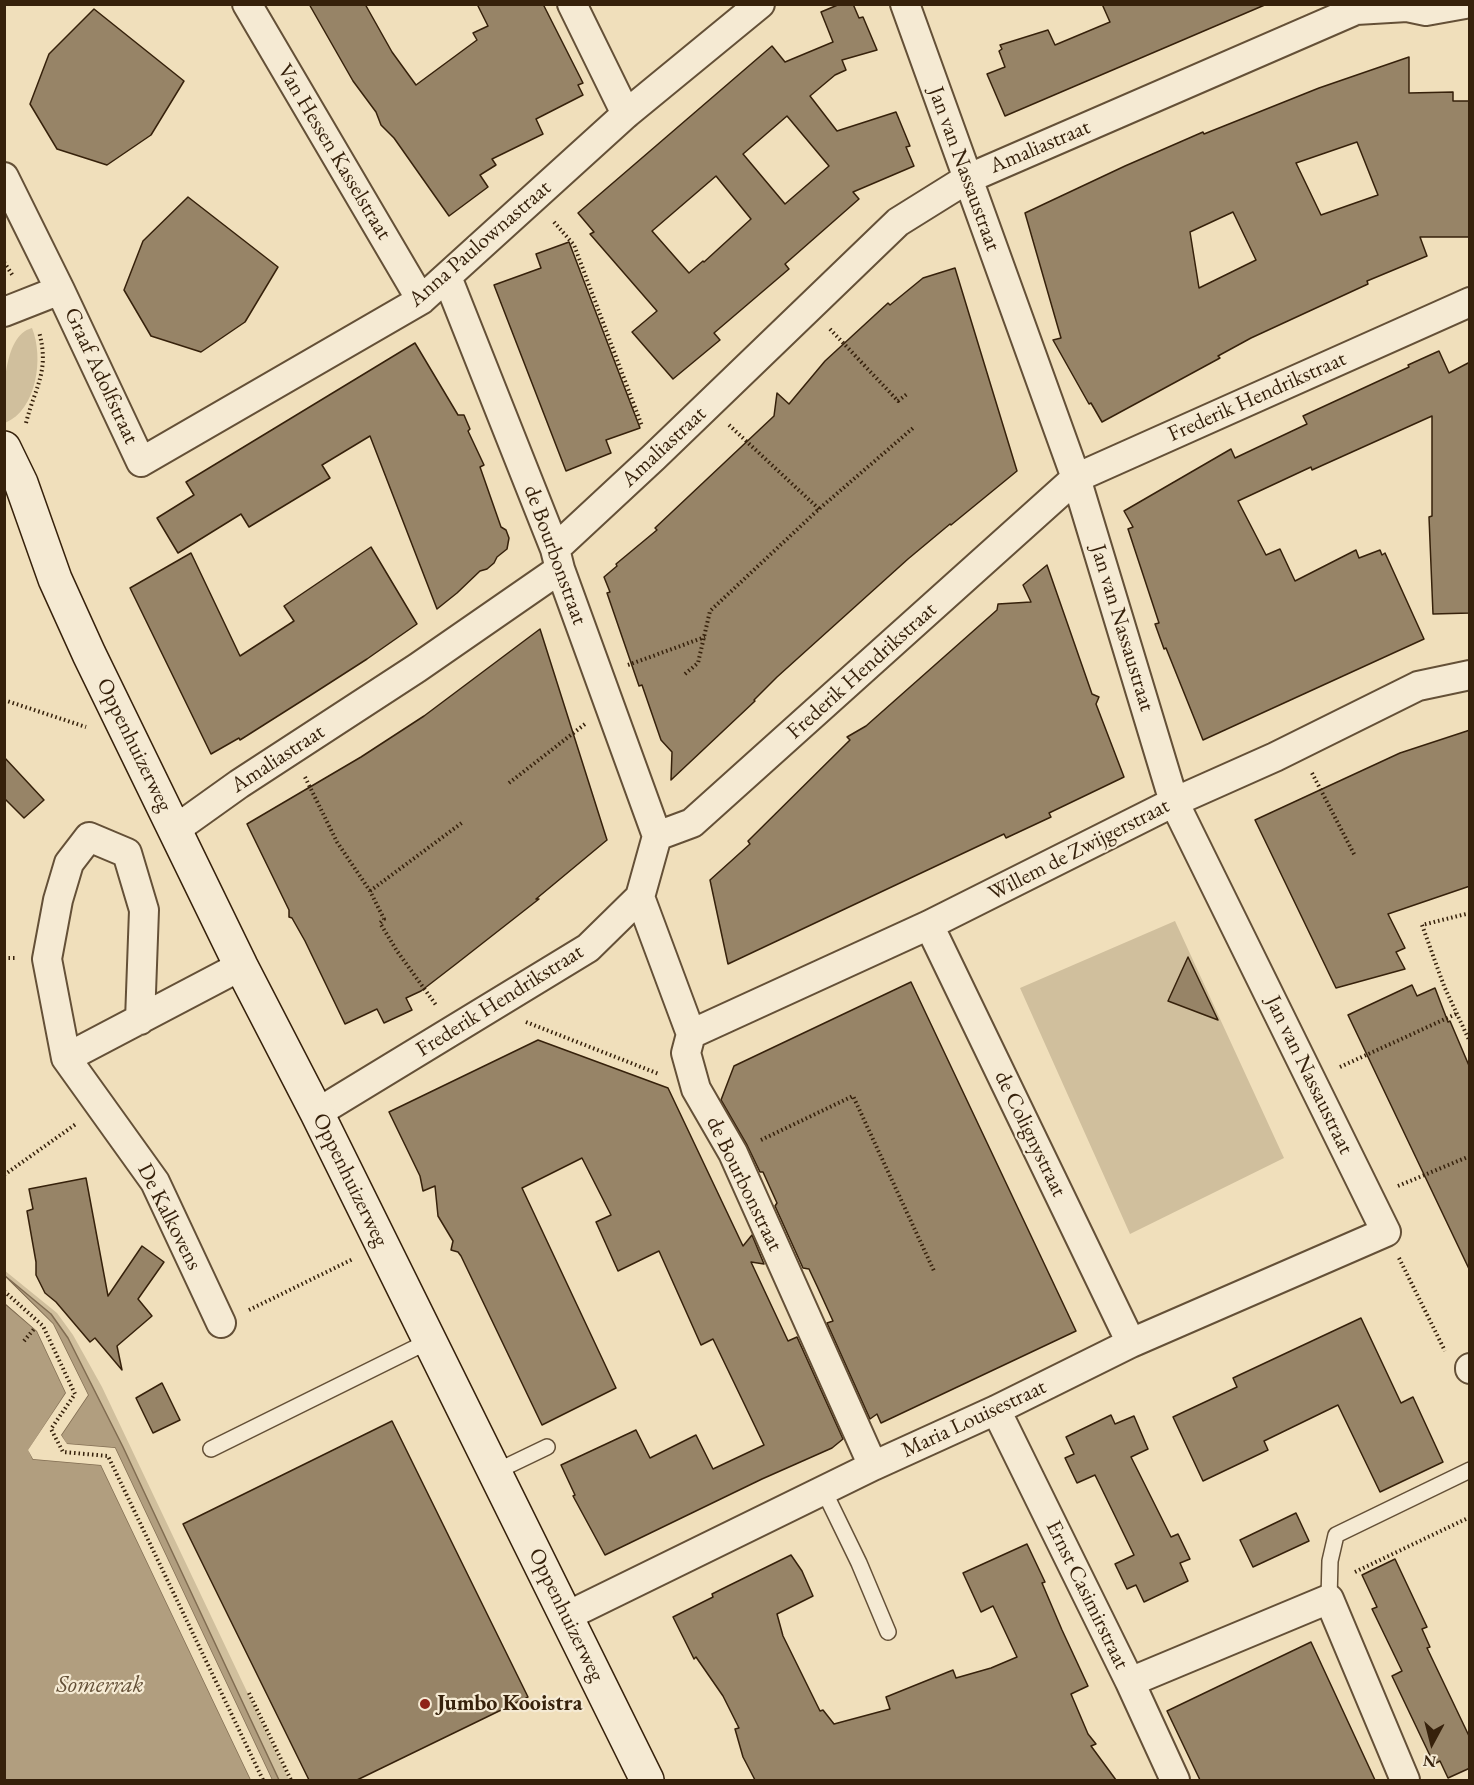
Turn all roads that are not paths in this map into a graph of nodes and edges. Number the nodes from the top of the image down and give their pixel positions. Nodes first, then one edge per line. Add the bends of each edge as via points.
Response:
1 (246, 4) edge
2 (572, 4) edge
3 (760, 4) edge
4 (905, 4) edge
5 (1465, 4) edge
6 (1407, 6) edge
7 (626, 114) junction
8 (4, 177) edge
9 (967, 179) junction
10 (447, 277) junction
11 (60, 290) junction
12 (421, 300) junction
13 (1470, 302) edge
14 (15, 308) edge
15 (14, 438) edge
16 (141, 462) joint
17 (1076, 478) junction
18 (4, 508) edge
19 (558, 559) junction
20 (55, 579) junction
21 (1470, 675) edge
22 (1174, 802) junction
23 (176, 829) junction
24 (657, 836) junction
25 (640, 897) junction
26 (929, 925) junction
27 (241, 966) junction
28 (140, 1020) junction
29 (691, 1034) junction
30 (66, 1058) junction
31 (317, 1113) junction
32 (1386, 1232) joint
33 (221, 1323) road end
34 (429, 1341) junction
35 (1131, 1343) junction
36 (996, 1410) junction
37 (547, 1447) dead end
38 (211, 1449) dead end
39 (873, 1466) junction
40 (1470, 1470) edge
41 (495, 1472) junction
42 (824, 1491) junction
43 (1329, 1591) junction
44 (567, 1616) junction
45 (888, 1632) dead end
46 (1130, 1682) junction
47 (647, 1780) edge
48 (1175, 1780) edge
49 (1405, 1780) edge

1 - 12 street, Van Hessen Kasselstraat
2 - 7 street
3 - 7 street, Anna Paulownastraat
4 - 9 street, Jan van Nassaustraat
5 - 6 street, Amaliastraat via 1426,11
6 - 9 street, Amaliastraat via 1356,10
7 - 10 street, Anna Paulownastraat
8 - 11 street, Graaf Adolfstraat
9 - 17 street, Jan van Nassaustraat
9 - 19 street, Amaliastraat via 898,222 654,457
10 - 12 street, Anna Paulownastraat
10 - 19 street, de Bourbonstraat
11 - 14 street, Graaf Adolfstraat
11 - 16 street, Graaf Adolfstraat
12 - 16 street, Anna Paulownastraat
13 - 17 street, Frederik Hendrikstraat
15 - 20 main road, Oppenhuizerweg via 21,483
17 - 22 street, Jan van Nassaustraat
17 - 24 street, Frederik Hendrikstraat via 692,823
18 - 20 main road, Oppenhuizerweg
19 - 23 street, Amaliastraat via 417,668
19 - 24 street, de Bourbonstraat
20 - 23 main road, Oppenhuizerweg
21 - 22 street, Willem de Zwijgerstraat via 1418,686
22 - 26 street, Willem de Zwijgerstraat
22 - 32 street, Jan van Nassaustraat
23 - 27 main road, Oppenhuizerweg
24 - 25 street, Frederik Hendrikstraat
25 - 29 street, de Bourbonstraat
25 - 31 street, Frederik Hendrikstraat via 588,948
26 - 29 street, Willem de Zwijgerstraat
26 - 35 street, de Colignystraat
27 - 28 street
27 - 31 main road, Oppenhuizerweg
28 - 30 street
28 - 30 street, De Kalkovens via 144,910 127,853 89,837 69,862 47,959
29 - 39 street, de Bourbonstraat via 686,1053 696,1089 733,1153
30 - 33 street, De Kalkovens via 156,1182
31 - 34 main road, Oppenhuizerweg
32 - 35 street, Maria Louisestraat
34 - 38 lane
34 - 41 main road, Oppenhuizerweg
35 - 36 street, Maria Louisestraat
36 - 39 street, Maria Louisestraat
36 - 46 street, Ernst Casimirstraat
37 - 41 lane
39 - 42 street, Maria Louisestraat
40 - 43 lane via 1336,1535
41 - 44 main road, Oppenhuizerweg
42 - 44 street, Maria Louisestraat
42 - 45 lane
43 - 46 street
43 - 49 street
44 - 47 main road, Oppenhuizerweg
46 - 48 street, Ernst Casimirstraat

